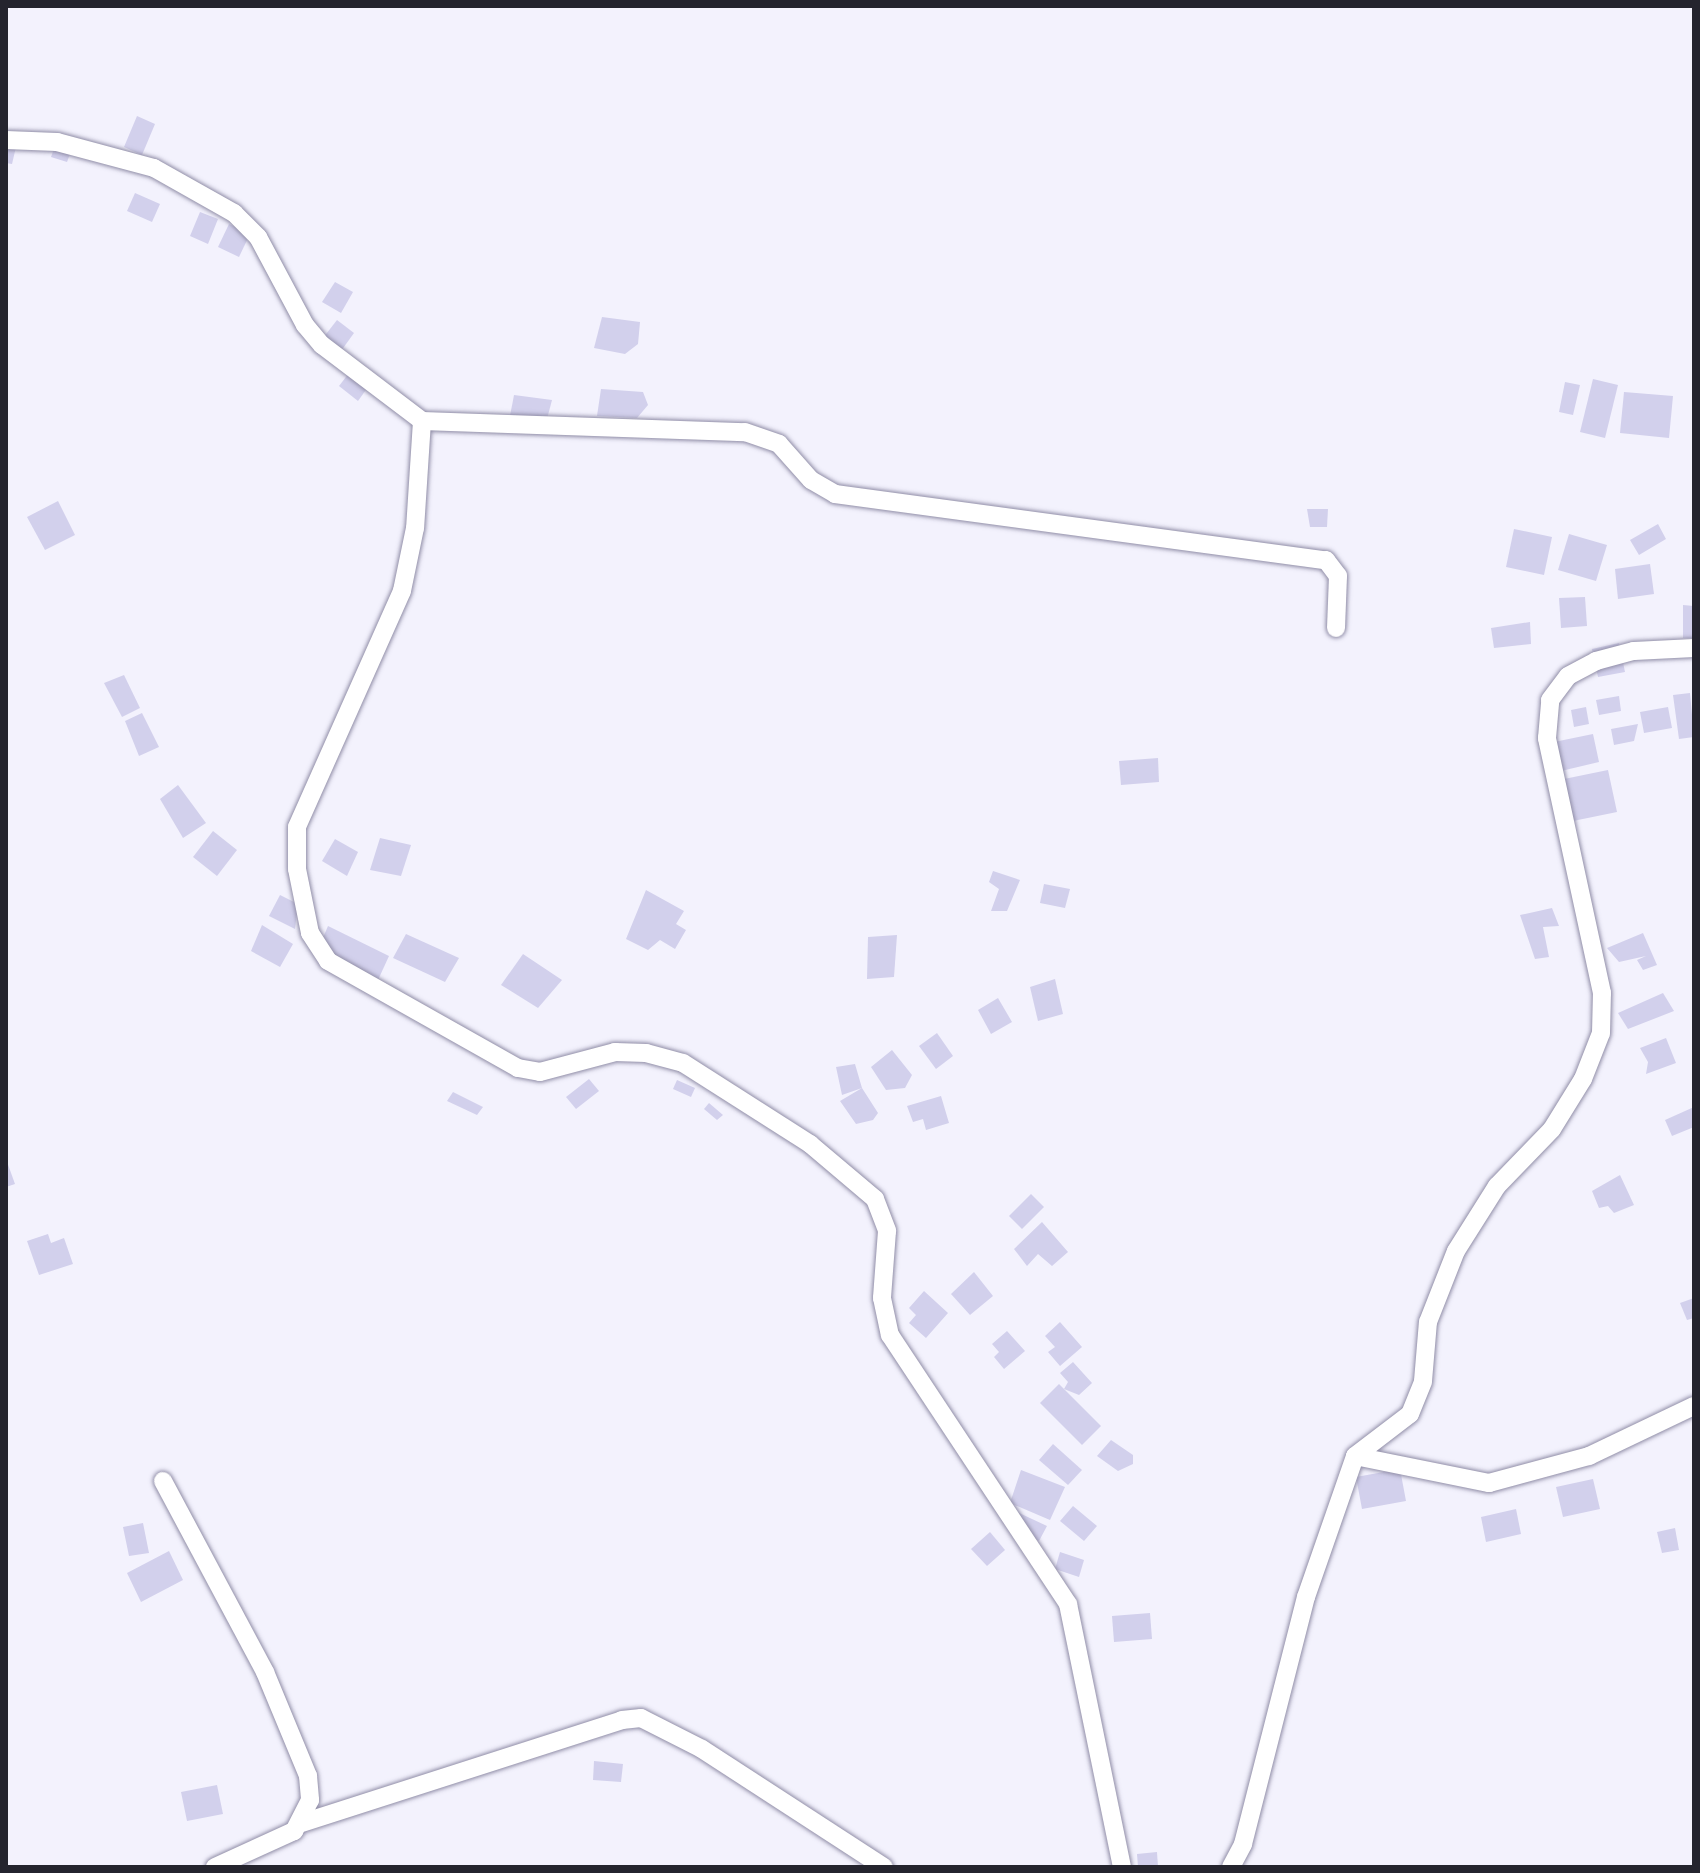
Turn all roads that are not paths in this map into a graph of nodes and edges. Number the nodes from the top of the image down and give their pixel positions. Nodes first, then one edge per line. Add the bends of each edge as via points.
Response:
1 (6, 140) edge
2 (422, 421) junction
3 (1336, 628) dead end
4 (1694, 648) edge
5 (1694, 1406) edge
6 (1355, 1456) junction
7 (163, 1481) dead end
8 (302, 1823) junction
9 (215, 1867) edge
10 (884, 1867) edge
11 (1122, 1867) edge
12 (1231, 1867) edge

1 - 2 street via 57,142 154,168 234,213 258,237 305,325 322,345
2 - 3 street via 745,432 779,444 811,480 835,494 1326,560 1338,576
2 - 11 street via 415,528 402,591 297,827 297,869 310,933 328,961 518,1068 540,1072 615,1052 683,1063 810,1144 875,1199 887,1231 882,1298 890,1335 1068,1604
4 - 6 street via 1634,651 1596,661 1568,676 1550,700 1547,738 1602,993 1601,1033 1583,1079 1552,1129 1497,1186 1456,1251 1428,1322 1423,1381 1410,1414
5 - 6 street via 1589,1456 1489,1483
6 - 12 street via 1306,1597 1246,1832
7 - 8 street via 265,1672 308,1776 310,1800
8 - 9 street
8 - 10 street via 641,1718 702,1749

